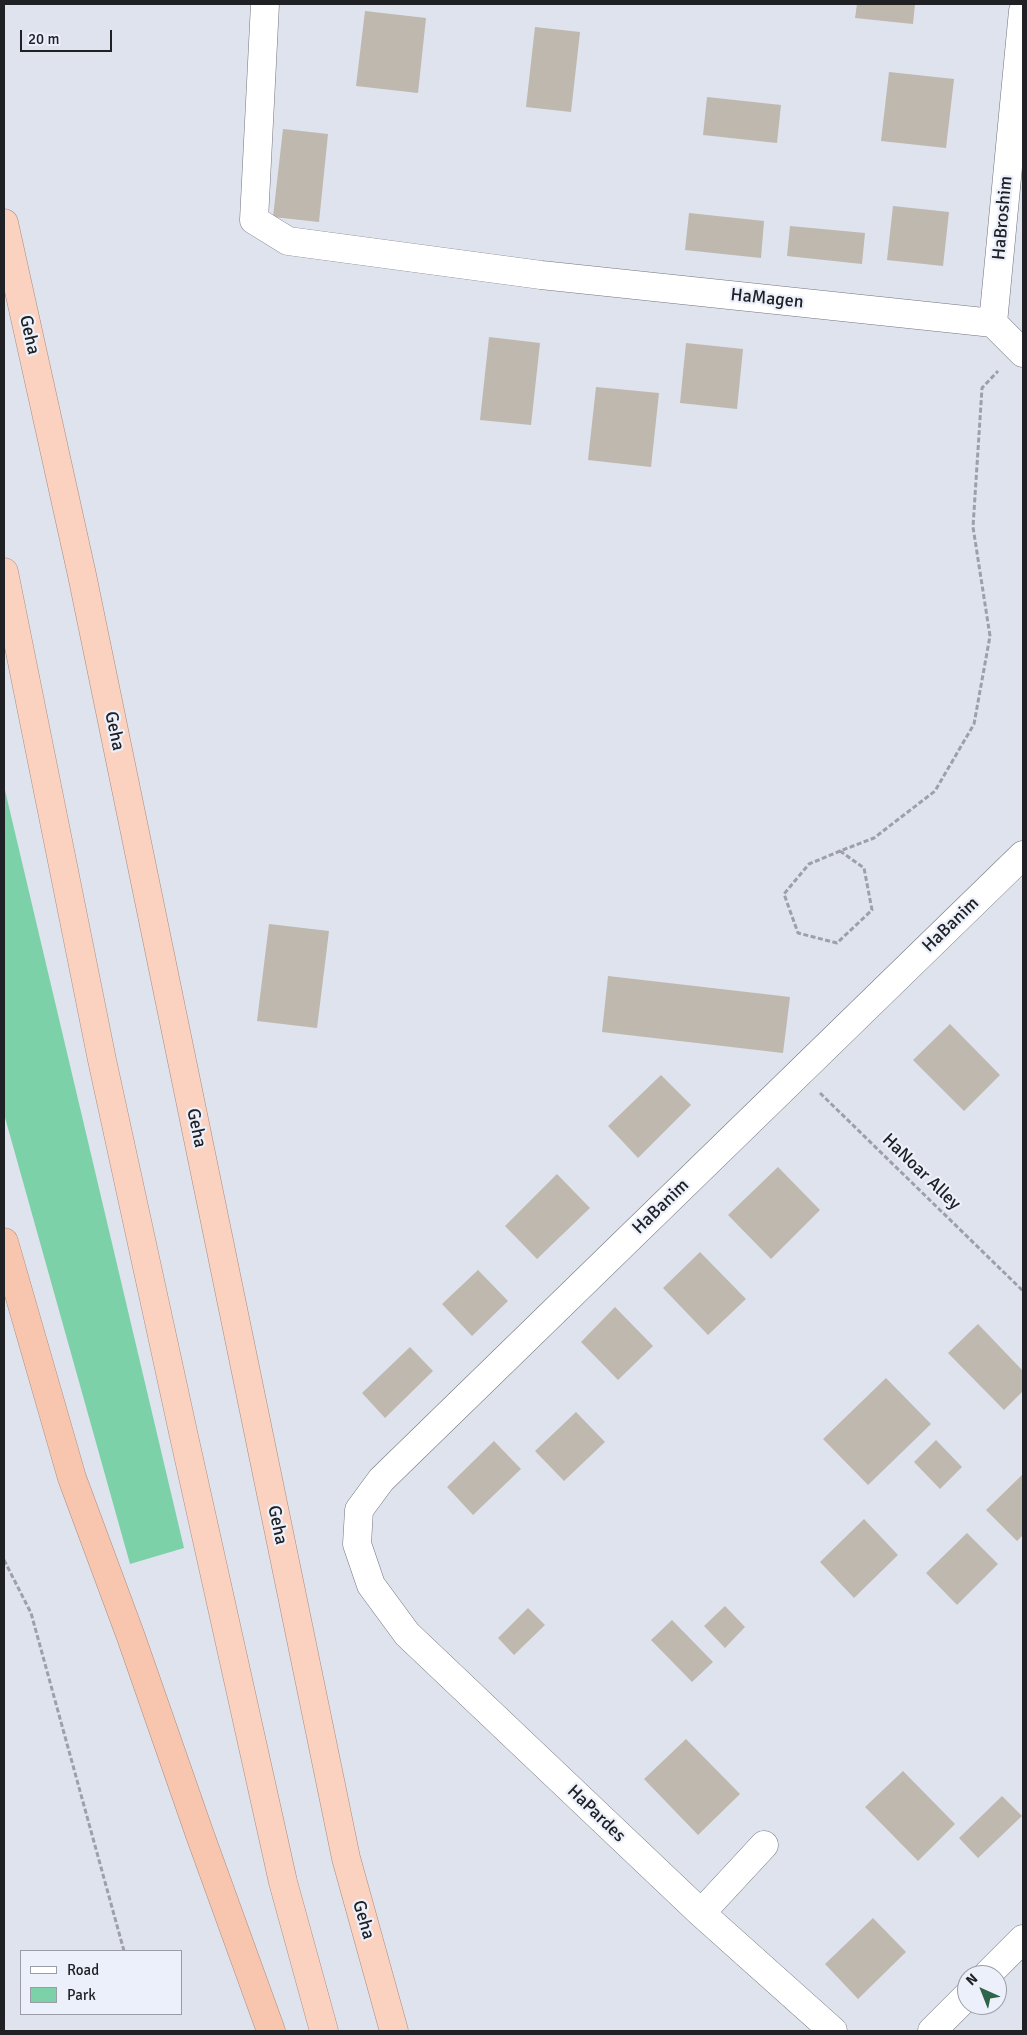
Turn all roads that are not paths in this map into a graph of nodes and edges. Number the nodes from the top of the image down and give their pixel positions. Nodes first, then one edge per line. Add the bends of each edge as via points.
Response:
1 (265, 4) edge
2 (1023, 11) edge
3 (4, 223) edge
4 (994, 323) junction
5 (1021, 350) edge
6 (4, 572) edge
7 (1023, 855) edge
8 (4, 1242) edge
9 (371, 1585) joint
10 (764, 1845) dead end
11 (701, 1913) junction
12 (1023, 1939) edge
13 (997, 1965) edge
14 (957, 2006) edge
15 (271, 2031) edge
16 (324, 2031) edge
17 (394, 2031) edge
18 (833, 2031) edge
19 (932, 2031) edge

1 - 4 street, HaMagen via 254,220 288,240 541,275
2 - 4 street, HaBroshim
3 - 17 highway, Geha via 82,575 346,1858
4 - 5 street
6 - 16 highway via 102,1060 177,1403 283,1882
7 - 9 street, HaBanim via 381,1480 359,1510 357,1544
8 - 15 highway via 72,1478
9 - 11 street, HaPardes via 407,1634
10 - 11 street
11 - 18 street, HaPardes
12 - 13 street
14 - 19 street

